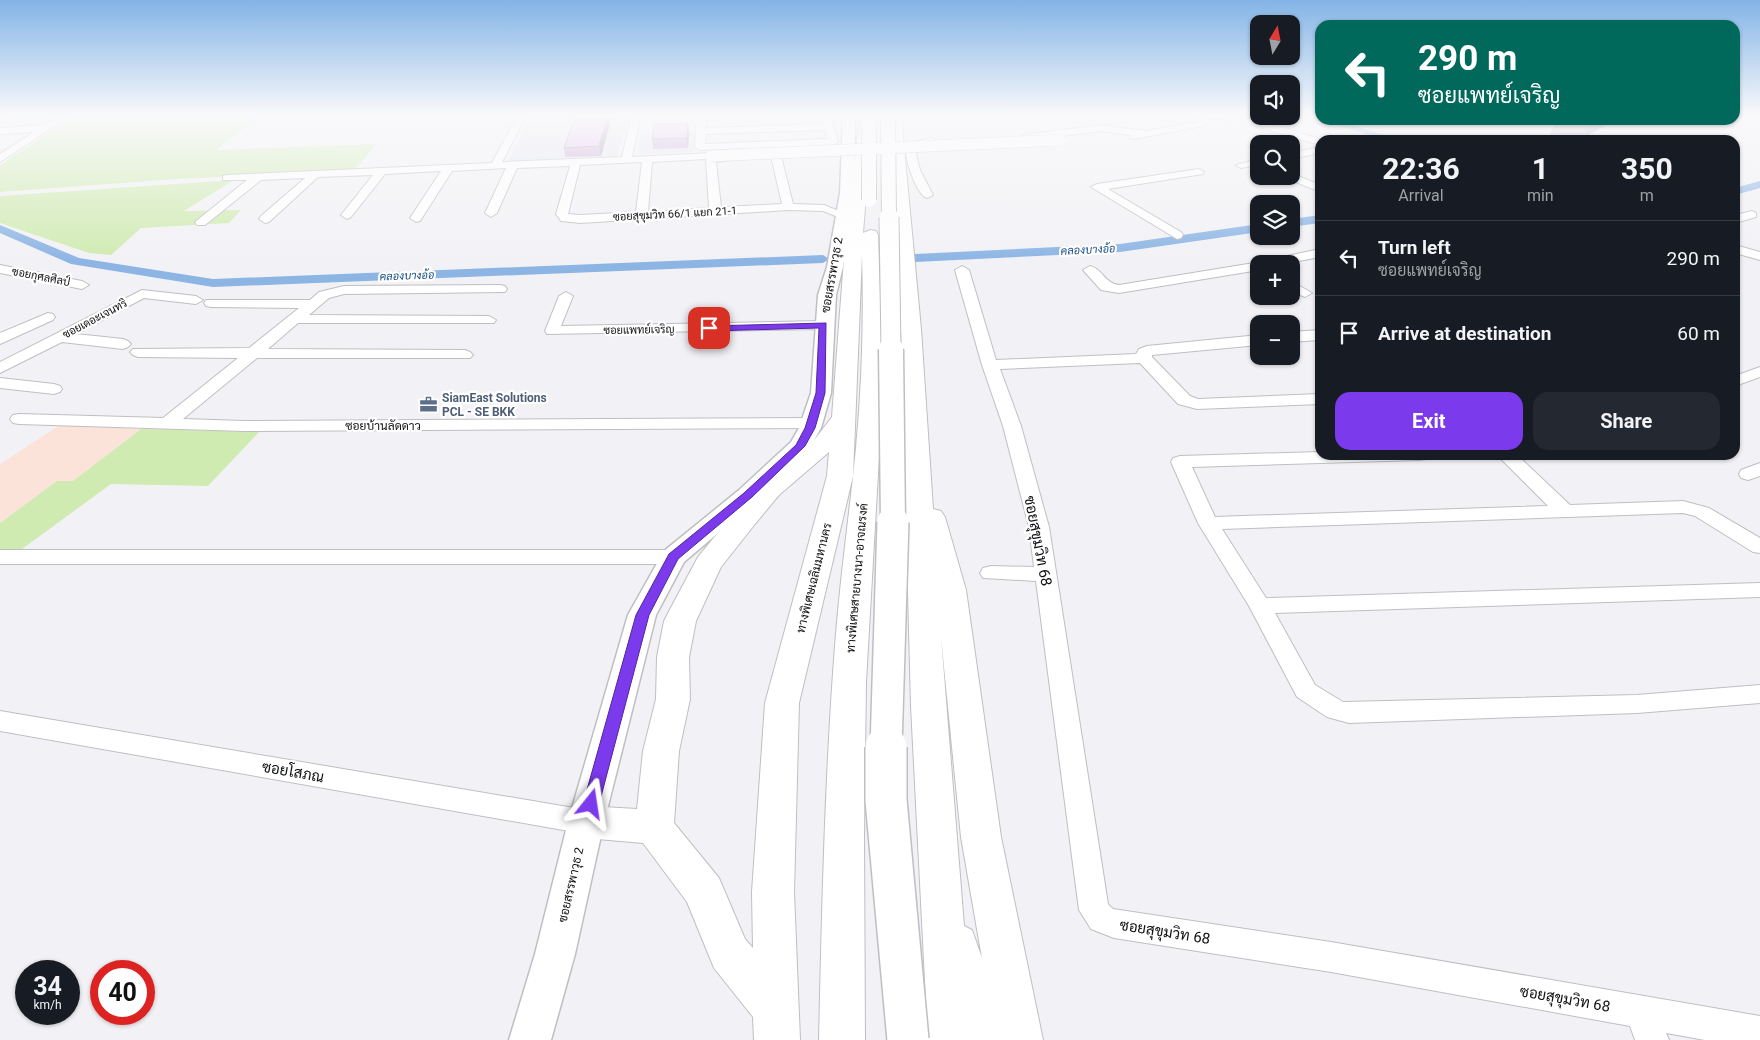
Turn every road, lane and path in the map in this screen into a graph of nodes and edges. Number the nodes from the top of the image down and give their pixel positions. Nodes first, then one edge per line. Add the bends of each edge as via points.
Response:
1 (544, 164) edge
2 (576, 164) edge
3 (647, 164) edge
4 (711, 164) edge
5 (778, 164) edge
6 (851, 164) edge
7 (857, 164) edge
8 (861, 164) edge
9 (866, 164) edge
10 (899, 164) edge
11 (913, 164) edge
12 (1250, 164) edge
13 (513, 165) junction
14 (1241, 165) dead end
15 (495, 166) joint
16 (448, 169) junction
17 (381, 172) junction
18 (1199, 172) dead end
19 (314, 175) junction
20 (258, 177) junction
21 (227, 178) dead end
22 (1300, 180) edge
23 (1315, 187) edge
24 (927, 195) dead end
25 (788, 207) junction
26 (715, 211) junction
27 (491, 213) dead end
28 (347, 215) dead end
29 (843, 215) junction
30 (1752, 215) dead end
31 (642, 216) junction
32 (416, 218) dead end
33 (1740, 218) edge
34 (264, 219) dead end
35 (201, 222) dead end
36 (1177, 235) dead end
37 (1740, 251) edge
38 (1315, 254) edge
39 (1758, 254) edge
40 (1300, 257) edge
41 (1250, 267) edge
42 (0, 268) edge
43 (962, 270) dead end
44 (1090, 270) dead end
45 (82, 285) dead end
46 (500, 288) dead end
47 (1300, 290) edge
48 (1305, 293) dead end
49 (566, 296) dead end
50 (196, 300) dead end
51 (211, 303) dead end
52 (311, 304) junction
53 (48, 317) dead end
54 (293, 319) junction
55 (489, 320) dead end
56 (824, 325) junction
57 (1315, 336) edge
58 (60, 337) junction
59 (1300, 337) edge
60 (0, 339) edge
61 (1250, 341) edge
62 (123, 344) dead end
63 (138, 352) dead end
64 (252, 353) junction
65 (465, 355) dead end
66 (1144, 358) junction
67 (990, 365) junction
68 (0, 368) edge
69 (1760, 372) edge
70 (1740, 379) edge
71 (0, 383) edge
72 (54, 389) dead end
73 (1315, 399) edge
74 (844, 417) junction
75 (19, 420) dead end
76 (811, 423) junction
77 (165, 425) junction
78 (1315, 458) edge
79 (1511, 460) edge
80 (918, 467) junction
81 (1566, 512) junction
82 (1208, 523) junction
83 (1760, 547) edge
84 (0, 557) edge
85 (673, 557) junction
86 (991, 573) dead end
87 (1045, 574) junction
88 (1760, 590) edge
89 (1260, 606) junction
90 (1760, 694) edge
91 (0, 721) edge
92 (586, 822) junction
93 (654, 827) junction
94 (938, 868) junction
95 (777, 1025) edge
96 (1648, 1027) edge
97 (1760, 1033) edge
98 (530, 1040) edge
99 (842, 1040) edge
100 (908, 1040) edge
101 (951, 1040) edge
102 (981, 1040) edge
103 (1020, 1040) edge

1 - 13 street
2 - 31 street, ซอยสุขุมวิท 66/1 แยก 21-1 via 562,214 565,218
3 - 31 street
4 - 26 street
5 - 25 street
6 - 29 street, ซอยสรรพาวุธ 2
7 - 74 highway, ทางพิเศษเฉลิมมหานคร
8 - 100 highway, bridge via 893,560 886,689 886,800
9 - 99 highway, ทางพิเศษสายบางนา-อาจณรงค์, bridge via 873,297 866,476 848,716
10 - 80 highway
11 - 24 street
12 - 14 street
13 - 15 street
13 - 27 street
15 - 16 street
16 - 17 street
16 - 32 street
17 - 19 street
17 - 28 street
18 - 36 street via 1097,187
19 - 20 street
19 - 34 street
20 - 21 street
20 - 35 street
22 - 23 street
25 - 26 street, ซอยสุขุมวิท 66/1 แยก 21-1
25 - 29 street, ซอยสุขุมวิท 66/1 แยก 21-1 via 824,208
26 - 31 street, ซอยสุขุมวิท 66/1 แยก 21-1
29 - 56 street, ซอยสรรพาวุธ 2
30 - 33 street
37 - 39 street
38 - 40 street
41 - 44 street via 1119,289 1106,287
42 - 45 street, ซอยกุศลศิลป์
43 - 67 street, ซอยสุขุมวิท 68
46 - 52 street via 341,290 324,295
47 - 48 street
49 - 56 street, ซอยแพทย์เจริญ via 552,331
50 - 58 street, ซอยเดอะเจนทริ via 142,294
51 - 52 street
52 - 54 street
53 - 60 street
54 - 55 street
54 - 64 street
56 - 76 street, ซอยสรรพาวุธ 2 via 821,393
57 - 59 street
58 - 62 street
58 - 68 street, ซอยเดอะเจนทริ
61 - 66 street via 1147,351
63 - 64 street
64 - 65 street
64 - 77 street
66 - 67 street
66 - 73 street via 1184,400 1197,404
67 - 87 street, ซอยสุขุมวิท 68 via 1012,426 1038,527
69 - 70 street
71 - 72 street
74 - 93 highway via 824,444 770,489 745,518 708,564 686,607 673,657 673,699 661,751
74 - 95 highway, ทางพิเศษเฉลิมมหานคร via 840,476 782,703 773,892
75 - 77 street, ซอยบ้านลัดดาว
76 - 77 street, ซอยบ้านลัดดาว
76 - 85 street, ซอยสรรพาวุธ 2 via 800,446 748,495
78 - 82 street via 1180,462
79 - 81 street
80 - 94 highway
80 - 103 highway via 951,590 982,836
81 - 82 street
81 - 83 street via 1692,508
82 - 89 street
84 - 85 street
85 - 92 street, ซอยสรรพาวุธ 2 via 642,615
86 - 87 street
87 - 96 street, ซอยสุขุมวิท 68 via 1094,910 1102,919 1114,924 1331,957
88 - 89 street
89 - 90 street via 1306,691 1336,710 1349,713 1637,704
91 - 92 street, ซอยโสภณ
92 - 93 highway
92 - 98 street, ซอยสรรพาวุธ 2 via 555,954
93 - 95 highway via 704,891 729,953
94 - 101 highway
94 - 102 highway
96 - 97 street, ซอยสุขุมวิท 68

